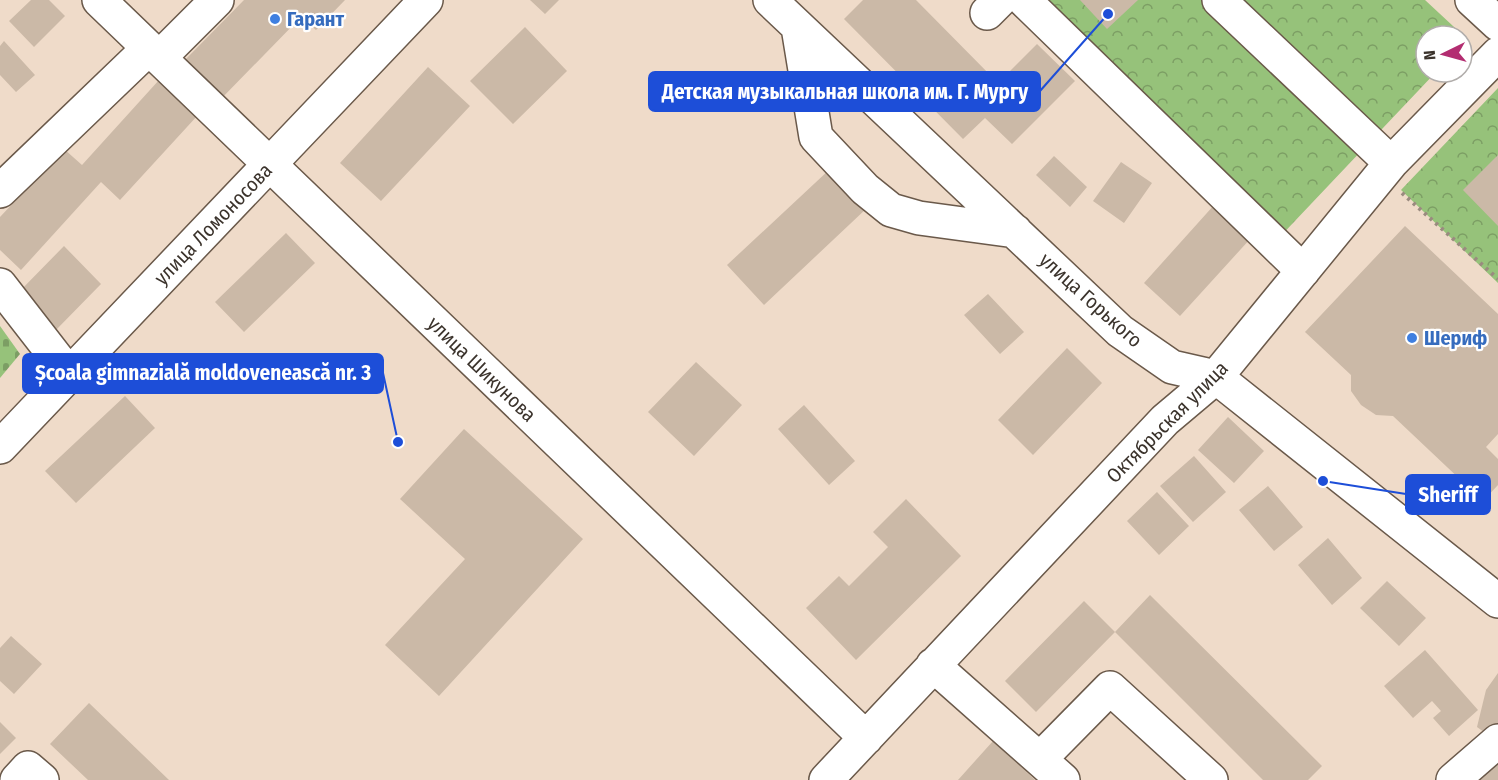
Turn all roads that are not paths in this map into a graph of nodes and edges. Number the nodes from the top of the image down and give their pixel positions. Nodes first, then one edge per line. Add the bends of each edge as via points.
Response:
1 (99, 0) edge
2 (217, 0) edge
3 (426, 0) edge
4 (770, 0) edge
5 (1024, 0) edge
6 (1219, 0) edge
7 (1472, 0) edge
8 (1498, 24) edge
9 (798, 27) junction
10 (154, 52) junction
11 (1498, 54) edge
12 (269, 165) junction
13 (1386, 169) junction
14 (0, 191) edge
15 (1015, 231) junction
16 (1303, 271) junction
17 (0, 285) edge
18 (69, 374) junction
19 (1216, 377) junction
20 (0, 447) edge
21 (1498, 601) edge
22 (933, 665) junction
23 (867, 738) junction
24 (1498, 741) edge
25 (1052, 770) edge
26 (17, 780) edge
27 (42, 780) edge
28 (826, 780) edge
29 (1211, 780) edge
30 (1453, 780) edge

1 - 10 street, улица Шикунова
2 - 10 street
3 - 12 street, улица Ломоносова
4 - 9 street, улица Горького
5 - 16 street
6 - 13 street
7 - 8 street
9 - 15 street, улица Горького
9 - 15 street via 816,137 865,189 891,210 919,218
10 - 12 street, улица Шикунова
10 - 14 street
11 - 13 street, Октябрьская улица
12 - 18 street, улица Ломоносова
12 - 23 street, улица Шикунова
13 - 16 street, Октябрьская улица
15 - 19 street, улица Горького via 1120,332 1172,367
16 - 19 street, Октябрьская улица
17 - 18 street
18 - 20 street, улица Ломоносова
19 - 21 street, улица Горького
19 - 22 street, Октябрьская улица via 1165,420
22 - 23 street, Октябрьская улица
22 - 25 street
23 - 28 street, Октябрьская улица
24 - 30 street
25 - 29 street via 1110,688
26 - 27 street via 28,768

